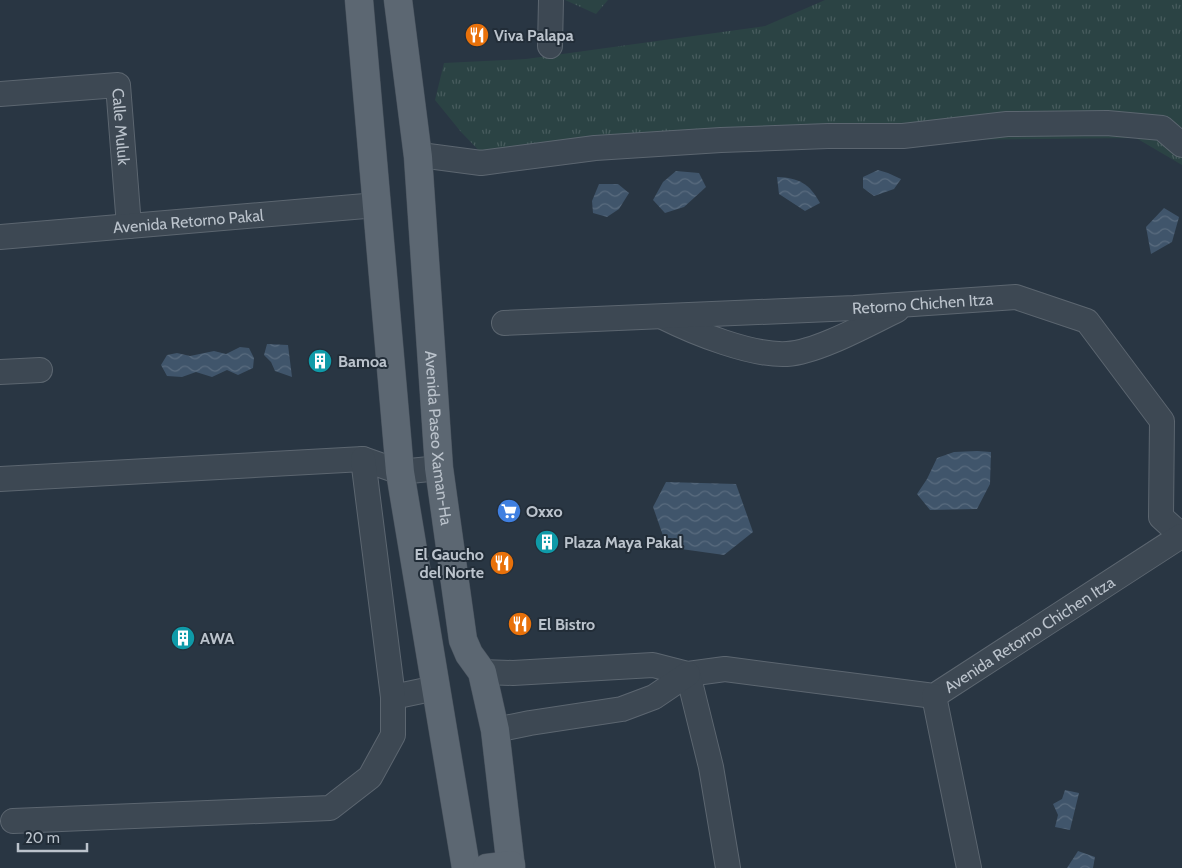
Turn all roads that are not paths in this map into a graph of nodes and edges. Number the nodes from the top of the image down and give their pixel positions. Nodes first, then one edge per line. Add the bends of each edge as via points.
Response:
1 (359, 0) edge
2 (398, 0) edge
3 (551, 0) edge
4 (550, 46) dead end
5 (0, 94) edge
6 (1182, 145) edge
7 (418, 157) junction
8 (377, 205) junction
9 (129, 226) junction
10 (0, 236) edge
11 (910, 304) junction
12 (662, 316) junction
13 (504, 323) dead end
14 (40, 370) dead end
15 (0, 372) edge
16 (362, 459) junction
17 (439, 468) junction
18 (400, 472) junction
19 (0, 479) edge
20 (1182, 536) edge
21 (482, 672) junction
22 (688, 674) junction
23 (436, 688) junction
24 (934, 696) junction
25 (393, 697) junction
26 (496, 730) junction
27 (13, 821) dead end
28 (503, 867) edge
29 (466, 868) edge
30 (728, 868) edge
31 (968, 868) edge

1 - 8 main road
2 - 7 main road, Avenida Paseo Xaman-Ha
3 - 4 street
5 - 9 street, Calle Muluk via 118,85
6 - 7 street via 1162,128 1096,123 1007,124 903,136 721,140 595,148 481,163
7 - 17 main road, Avenida Paseo Xaman-Ha
8 - 9 street, Avenida Retorno Pakal
8 - 18 main road
9 - 10 street, Avenida Retorno Pakal
11 - 12 street, Retorno Chichen Itza
11 - 12 street via 818,346 788,354 758,352 692,332
11 - 20 street, Retorno Chichen Itza via 1016,297 1087,321 1162,421 1161,517
12 - 13 street, Retorno Chichen Itza
14 - 15 street
16 - 18 street
16 - 19 street
16 - 25 street
17 - 18 street
17 - 21 main road, Avenida Paseo Xaman-Ha via 463,640
18 - 23 main road
20 - 24 street, Avenida Retorno Chichen Itza
21 - 22 street, Avenida Retorno Chichen Itza via 652,665
21 - 26 main road, Avenida Paseo Xaman-Ha
22 - 24 street, Avenida Retorno Chichen Itza via 725,669
22 - 26 street, Avenida Retorno Chichen Itza via 654,697 622,709
22 - 30 street via 712,767
23 - 25 street
23 - 29 main road
24 - 31 street
25 - 27 street via 393,735 370,777 330,808
26 - 28 main road, Avenida Paseo Xaman-Ha

